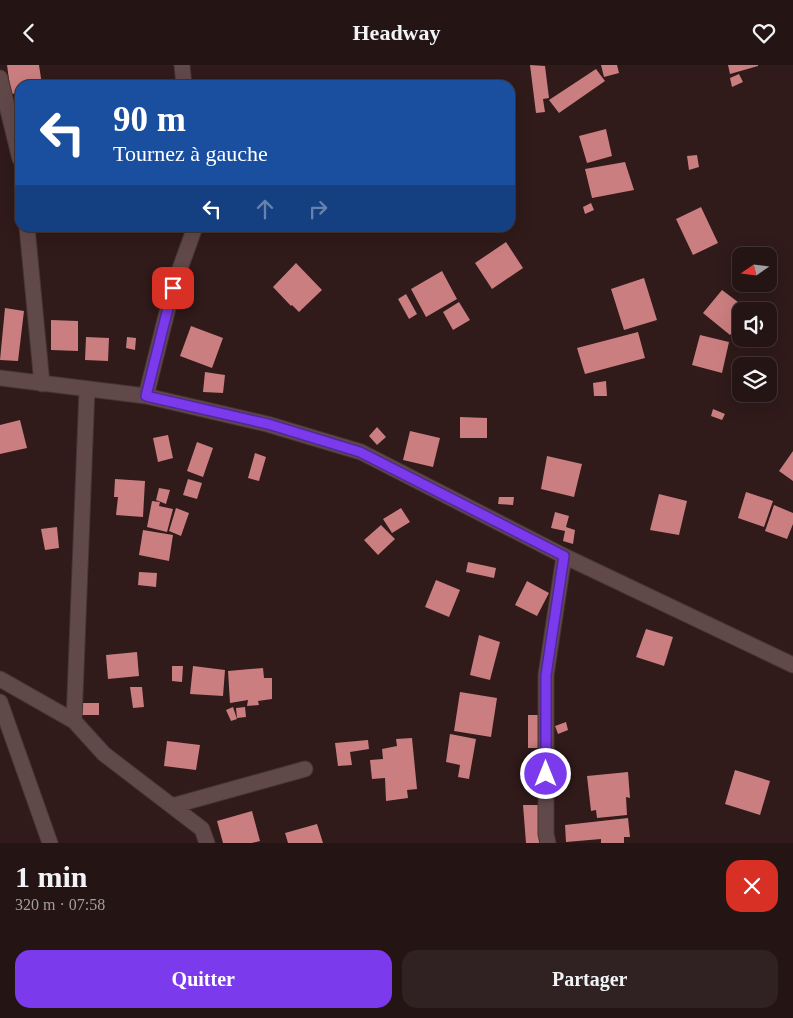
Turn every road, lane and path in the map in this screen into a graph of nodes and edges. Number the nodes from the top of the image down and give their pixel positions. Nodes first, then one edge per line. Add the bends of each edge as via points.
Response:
1 (182, 65) edge
2 (0, 78) edge
3 (184, 80) edge
4 (15, 139) edge
5 (27, 232) edge
6 (193, 232) edge
7 (0, 378) edge
8 (42, 383) junction
9 (87, 389) junction
10 (146, 396) junction
11 (564, 556) junction
12 (793, 665) edge
13 (0, 679) edge
14 (0, 702) edge
15 (74, 721) junction
16 (305, 769) dead end
17 (172, 806) junction
18 (50, 843) edge
19 (207, 843) edge
20 (548, 843) edge

1 - 3 street
2 - 4 street
5 - 8 street
6 - 10 street via 173,288
7 - 8 street
8 - 9 street
9 - 10 street
9 - 15 street
10 - 11 street via 268,424 360,452
11 - 12 street
11 - 20 street via 546,675
13 - 15 street
14 - 18 street
15 - 17 street via 104,754
16 - 17 street
17 - 19 street via 202,829

